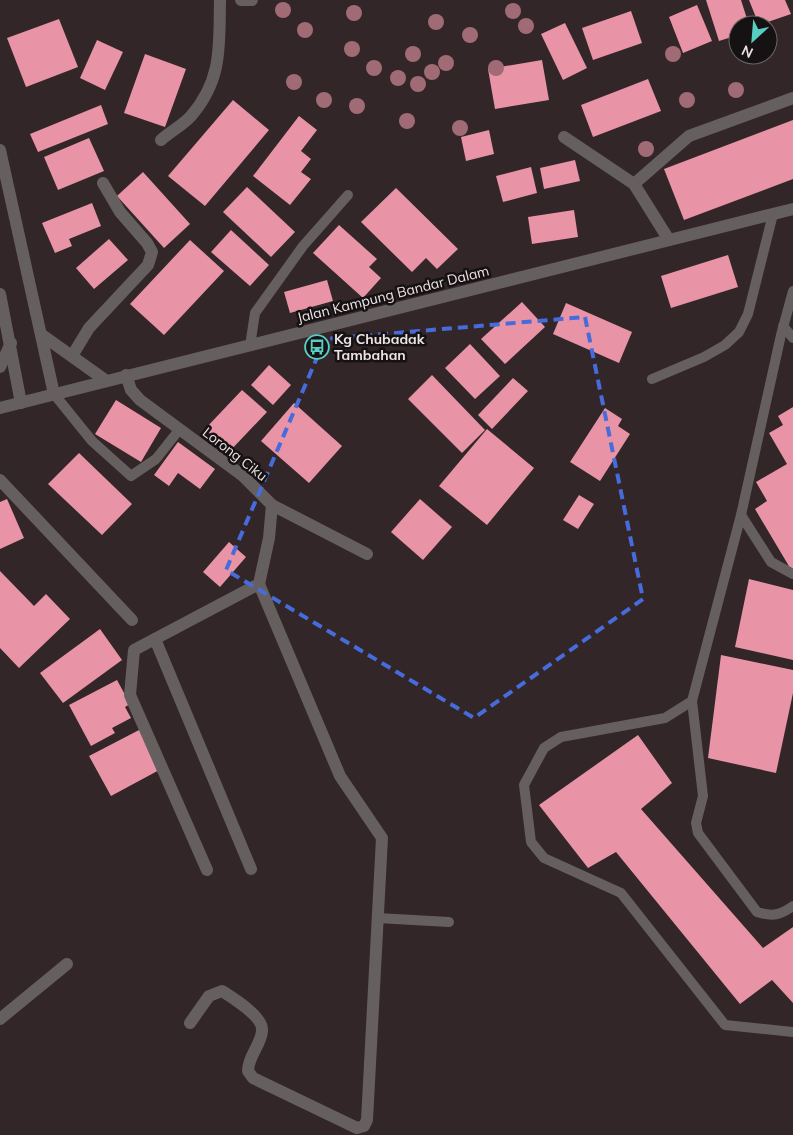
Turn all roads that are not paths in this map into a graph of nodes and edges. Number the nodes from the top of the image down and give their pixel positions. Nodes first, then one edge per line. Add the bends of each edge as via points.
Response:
1 (220, 0) edge
2 (241, 0) edge
3 (252, 0) edge
4 (793, 98) edge
5 (564, 137) dead end
6 (161, 140) dead end
7 (0, 150) edge
8 (103, 183) dead end
9 (634, 184) junction
10 (348, 195) dead end
11 (793, 209) edge
12 (773, 214) junction
13 (669, 240) junction
14 (793, 291) edge
15 (0, 294) edge
16 (783, 326) junction
17 (42, 335) junction
18 (793, 338) edge
19 (11, 343) junction
20 (250, 346) junction
21 (72, 356) junction
22 (0, 367) edge
23 (126, 375) junction
24 (652, 379) dead end
25 (105, 380) junction
26 (54, 394) junction
27 (21, 403) junction
28 (0, 408) edge
29 (179, 430) junction
30 (0, 480) edge
31 (272, 505) junction
32 (741, 515) junction
33 (367, 554) dead end
34 (793, 574) edge
35 (259, 584) junction
36 (132, 620) dead end
37 (155, 639) junction
38 (692, 701) junction
39 (251, 869) dead end
40 (207, 870) dead end
41 (793, 906) edge
42 (378, 918) junction
43 (449, 922) dead end
44 (67, 964) dead end
45 (0, 1019) edge
46 (190, 1023) dead end
47 (793, 1032) edge

1 - 6 street via 219,57 211,84 191,117
2 - 3 street
4 - 9 street via 689,136
5 - 9 street
7 - 17 street
8 - 21 street via 120,212 152,252 148,265 89,328
9 - 13 street
10 - 20 lane via 303,246 255,313
11 - 12 street, Jalan Kampung Bandar Dalam
12 - 13 street, Jalan Kampung Bandar Dalam
12 - 24 lane via 748,314 739,332 704,357
13 - 20 street, Jalan Kampung Bandar Dalam
14 - 16 lane
15 - 19 street
16 - 18 lane
16 - 32 lane
17 - 21 street
17 - 26 street
19 - 22 street
19 - 27 street
20 - 23 street, Jalan Kampung Bandar Dalam
21 - 25 street
23 - 25 street, Jalan Kampung Bandar Dalam
23 - 29 street, Lorong Ciku via 131,390 140,400
25 - 26 street, Jalan Kampung Bandar Dalam
26 - 27 street, Jalan Kampung Bandar Dalam
26 - 29 lane via 92,441 131,476 156,458
27 - 28 street, Jalan Kampung Bandar Dalam
29 - 31 street, Lorong Ciku via 243,476
30 - 36 street
31 - 33 street, Lorong Ciku
31 - 35 street
32 - 34 lane via 770,562
32 - 38 lane
35 - 37 street
35 - 42 street via 340,776 382,838
37 - 39 street
37 - 40 street via 134,650 130,695
38 - 41 lane via 703,796 696,823 698,833 758,912 771,916 782,914
38 - 47 lane via 665,718 561,737 544,748 524,785 531,842 544,858 621,893 726,1025
42 - 43 lane
42 - 46 street via 367,1120 364,1126 357,1128 253,1078 248,1064 262,1031 260,1020 222,991 209,996
44 - 45 street

